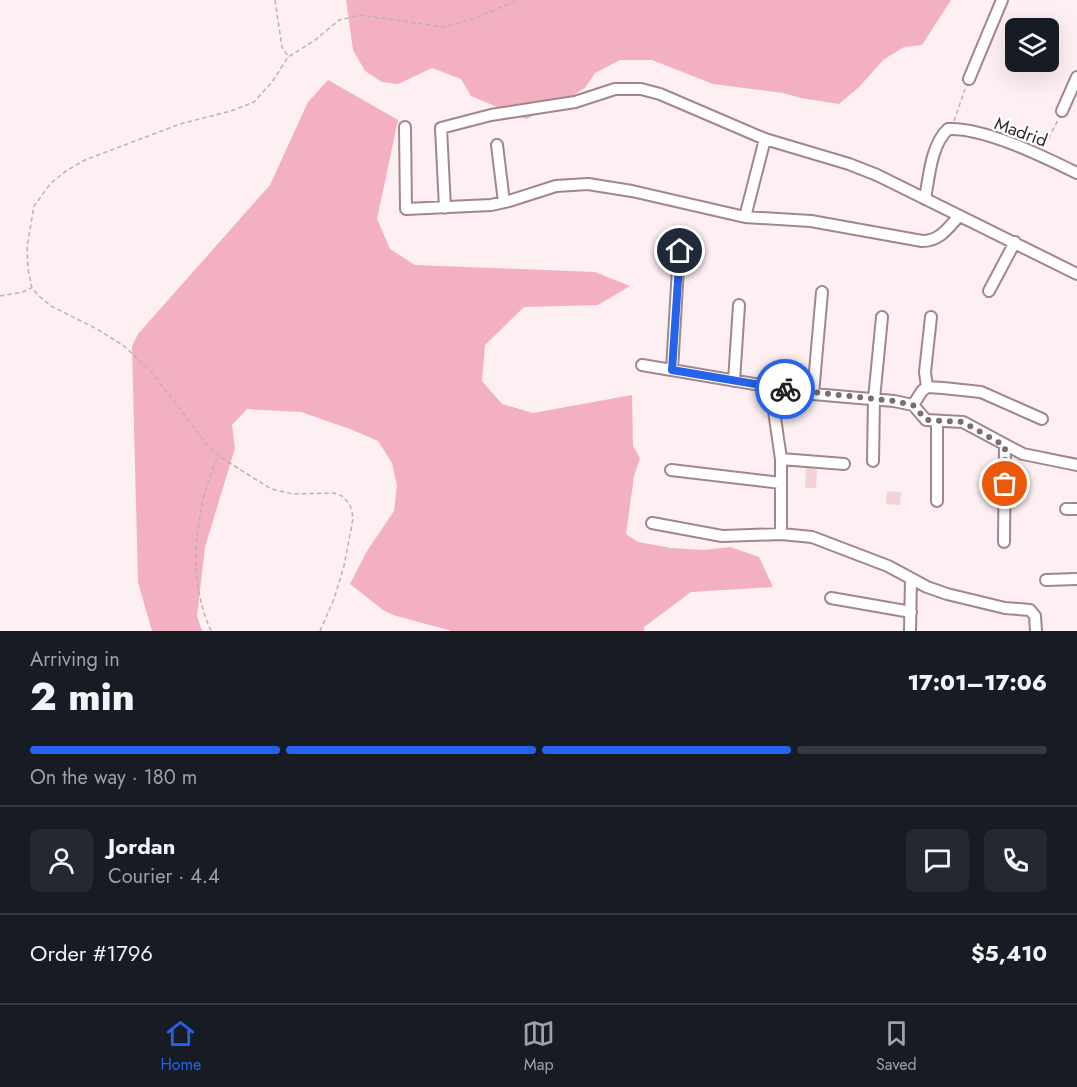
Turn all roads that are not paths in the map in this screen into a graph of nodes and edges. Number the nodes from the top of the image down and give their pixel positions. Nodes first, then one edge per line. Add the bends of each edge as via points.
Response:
1 (1002, 0) edge
2 (1077, 77) edge
3 (969, 79) road end
4 (1062, 111) road end
5 (405, 127) dead end
6 (765, 139) junction
7 (497, 145) dead end
8 (1077, 173) edge
9 (925, 199) junction
10 (504, 202) junction
11 (445, 208) junction
12 (959, 216) junction
13 (745, 217) junction
14 (1015, 242) junction
15 (680, 251) dead end
16 (1077, 274) edge
17 (989, 291) dead end
18 (822, 292) dead end
19 (738, 305) dead end
20 (882, 317) dead end
21 (931, 317) dead end
22 (642, 365) dead end
23 (672, 370) junction
24 (734, 381) junction
25 (927, 387) junction
26 (775, 388) junction
27 (813, 394) junction
28 (874, 399) junction
29 (913, 405) junction
30 (1042, 419) dead end
31 (937, 421) junction
32 (1005, 446) junction
33 (781, 459) junction
34 (873, 461) dead end
35 (844, 464) dead end
36 (1077, 465) edge
37 (671, 470) dead end
38 (781, 483) junction
39 (937, 501) dead end
40 (652, 523) dead end
41 (781, 534) junction
42 (1004, 542) dead end
43 (911, 579) junction
44 (1077, 579) edge
45 (1046, 580) dead end
46 (831, 598) dead end
47 (911, 612) junction
48 (910, 631) edge
49 (1036, 631) edge

1 - 3 street
2 - 4 street
5 - 11 street via 406,209
6 - 9 street via 849,164
6 - 11 street via 641,89 615,89 575,102 491,115 441,128
6 - 13 street
7 - 10 street
8 - 9 street, Madrid via 1003,141 951,129 944,133 938,146
9 - 12 street
10 - 11 street
10 - 13 street via 556,186 588,184
12 - 13 street via 941,236 928,241 811,221
12 - 14 street
14 - 16 street
14 - 17 street
15 - 23 street
18 - 27 street
19 - 24 street
20 - 28 street
21 - 25 street
22 - 23 street
23 - 24 street
24 - 26 street
25 - 29 street
25 - 30 street via 981,392
26 - 27 street
26 - 33 street via 773,404
27 - 28 street
28 - 29 street
28 - 34 street
29 - 31 street via 926,420
31 - 32 street via 963,422
31 - 39 street
32 - 36 street via 1038,458
32 - 42 street
33 - 35 street
33 - 38 street
37 - 38 street
38 - 41 street
40 - 41 street via 722,536
41 - 43 street via 812,537
43 - 47 street
43 - 49 street via 947,594 1030,610 1035,616
44 - 45 street
46 - 47 street
47 - 48 street

